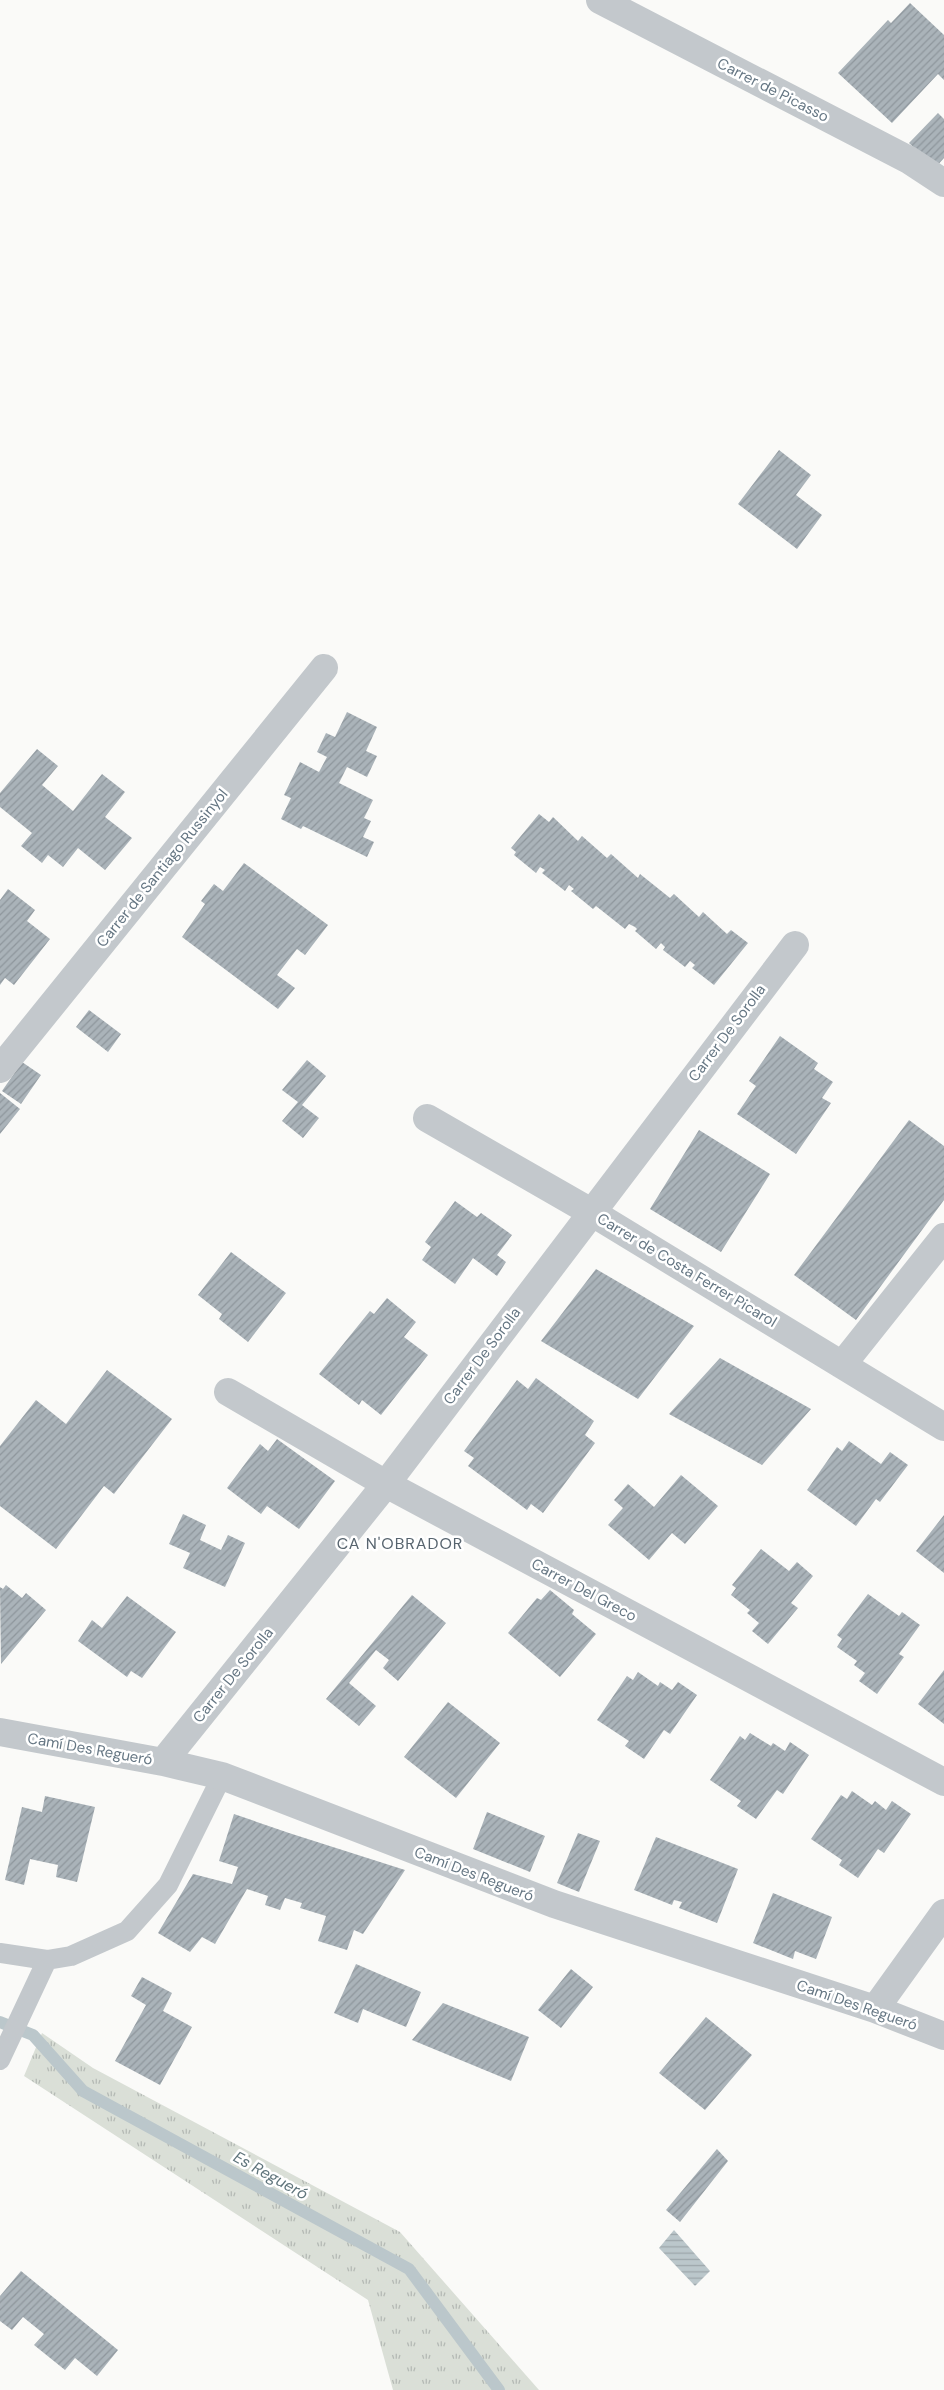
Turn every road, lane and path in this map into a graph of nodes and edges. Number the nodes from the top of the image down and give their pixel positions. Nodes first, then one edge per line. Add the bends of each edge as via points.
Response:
1 (600, 0) edge
2 (944, 183) edge
3 (324, 668) dead end
4 (795, 945) dead end
5 (0, 1069) edge
6 (427, 1118) dead end
7 (591, 1212) junction
8 (944, 1237) edge
9 (842, 1365) junction
10 (228, 1392) dead end
11 (944, 1426) edge
12 (386, 1484) junction
13 (0, 1732) edge
14 (163, 1762) junction
15 (222, 1776) junction
16 (944, 1782) edge
17 (944, 1913) edge
18 (0, 1953) edge
19 (47, 1960) junction
20 (874, 2009) junction
21 (944, 2036) edge
22 (4, 2053) edge

1 - 2 street, Carrer de Picasso via 909,160
3 - 5 street, Carrer de Santiago Russinyol
4 - 7 street, Carrer De Sorolla
6 - 7 street, Carrer de Costa Ferrer Picarol
7 - 9 street, Carrer de Costa Ferrer Picarol
7 - 12 street, Carrer De Sorolla
8 - 9 street
9 - 11 street, Carrer de Costa Ferrer Picarol
10 - 12 street, Carrer Del Greco
12 - 14 street, Carrer De Sorolla
12 - 16 street, Carrer Del Greco
13 - 14 street, Camí Des Regueró
14 - 15 street, Camí Des Regueró
15 - 19 lane via 168,1886 127,1931 71,1956
15 - 20 street, Camí Des Regueró via 554,1904
17 - 20 street
18 - 19 lane
19 - 22 lane
20 - 21 street, Camí Des Regueró

